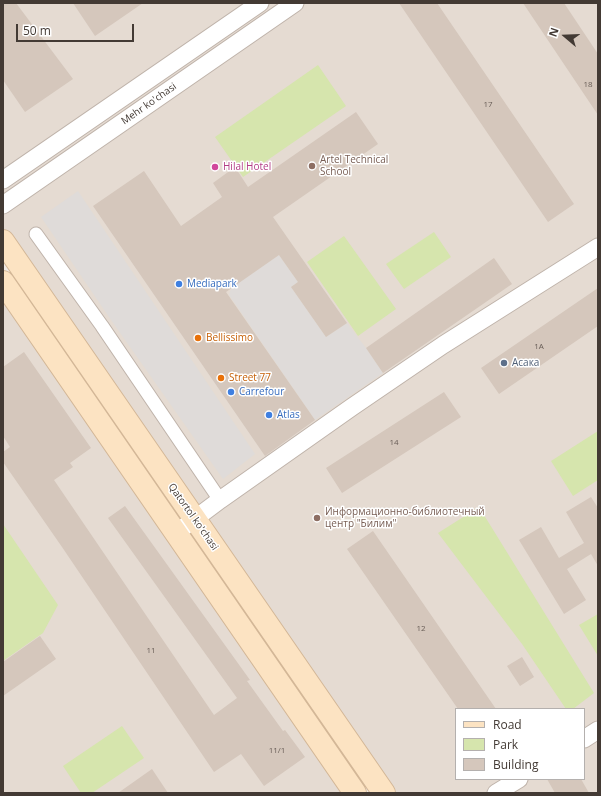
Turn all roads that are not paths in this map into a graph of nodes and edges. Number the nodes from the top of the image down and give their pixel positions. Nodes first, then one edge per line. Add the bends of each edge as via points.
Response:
1 (260, 3) edge
2 (295, 3) edge
3 (3, 180) edge
4 (3, 205) edge
5 (36, 234) dead end
6 (3, 241) edge
7 (598, 247) edge
8 (3, 282) edge
9 (220, 500) junction
10 (195, 519) junction
11 (176, 533) junction
12 (598, 730) edge
13 (585, 738) edge
14 (517, 780) edge
15 (355, 793) edge
16 (384, 793) edge
17 (496, 793) edge

1 - 3 street, Mehr ko'chasi
2 - 4 street, Mehr ko'chasi
5 - 9 street
6 - 10 main road, Qatortol ko'chasi
7 - 9 street via 442,345
8 - 11 main road
9 - 10 street
10 - 11 street
10 - 16 main road, Qatortol ko'chasi
11 - 15 main road
12 - 13 street
14 - 17 street

